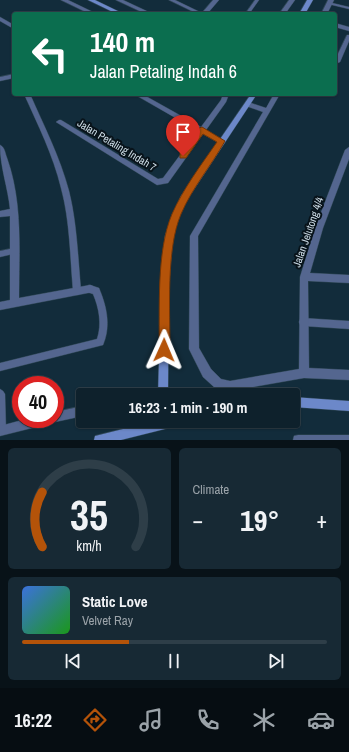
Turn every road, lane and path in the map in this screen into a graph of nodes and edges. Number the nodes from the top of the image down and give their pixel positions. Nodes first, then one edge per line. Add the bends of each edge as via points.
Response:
1 (64, 0) edge
2 (91, 0) edge
3 (120, 0) edge
4 (138, 0) edge
5 (171, 0) edge
6 (216, 0) edge
7 (257, 0) edge
8 (292, 0) edge
9 (310, 0) edge
10 (180, 2) edge
11 (330, 2) edge
12 (132, 6) junction
13 (349, 8) edge
14 (90, 12) edge
15 (117, 12) edge
16 (146, 12) edge
17 (199, 12) edge
18 (205, 12) edge
19 (248, 12) edge
20 (283, 12) edge
21 (303, 12) edge
22 (325, 12) edge
23 (0, 19) edge
24 (12, 26) edge
25 (337, 26) edge
26 (349, 29) edge
27 (349, 36) edge
28 (337, 62) edge
29 (12, 76) edge
30 (0, 79) edge
31 (28, 96) edge
32 (141, 96) edge
33 (225, 96) edge
34 (253, 96) edge
35 (276, 96) edge
36 (248, 104) junction
37 (267, 110) junction
38 (59, 122) dead end
39 (202, 130) junction
40 (221, 141) junction
41 (0, 148) edge
42 (349, 150) edge
43 (4, 174) edge
44 (14, 212) junction
45 (0, 214) edge
46 (14, 251) junction
47 (0, 254) edge
48 (304, 277) junction
49 (349, 279) edge
50 (90, 289) joint
51 (77, 292) junction
52 (15, 304) junction
53 (0, 306) edge
54 (303, 322) junction
55 (349, 325) edge
56 (0, 367) edge
57 (304, 372) junction
58 (349, 375) edge
59 (163, 388) edge
60 (0, 394) edge
61 (300, 402) edge
62 (349, 406) edge
63 (76, 412) edge
64 (64, 415) edge
65 (12, 427) edge
66 (147, 428) edge
67 (0, 430) edge
68 (99, 440) edge
69 (298, 440) edge
70 (302, 440) edge
71 (349, 440) edge

1 - 14 street
2 - 15 street
3 - 12 street
4 - 12 street
5 - 10 lane
6 - 18 street
7 - 19 lane
8 - 20 street
9 - 21 street
10 - 17 lane
11 - 13 lane
11 - 22 street
12 - 16 street
23 - 24 street
25 - 26 street
27 - 28 lane
29 - 30 lane
31 - 51 lane via 52,151 68,202
32 - 39 street
33 - 39 street
34 - 36 street
35 - 37 street
36 - 37 street
36 - 40 street
37 - 57 street via 194,236 194,349 207,373 218,383 230,386
38 - 39 street, Jalan Petaling Indah 7 via 157,182 165,181
39 - 40 street
40 - 59 street via 184,198 169,236 165,283
41 - 43 street
42 - 48 street, Jalan Jelutong 4/4 via 319,228
43 - 44 street
44 - 45 street
44 - 46 street
46 - 47 lane
46 - 52 street
48 - 49 street
48 - 54 street, Jalan Jelutong 4/4
50 - 51 street
50 - 56 lane via 96,291 102,304 103,334 100,342
51 - 52 street
52 - 53 street
54 - 55 lane
54 - 57 street, Jalan Jelutong 4/4
57 - 58 street
60 - 67 lane
61 - 62 street
63 - 64 street
65 - 67 street
66 - 68 street
69 - 70 street
70 - 71 street

